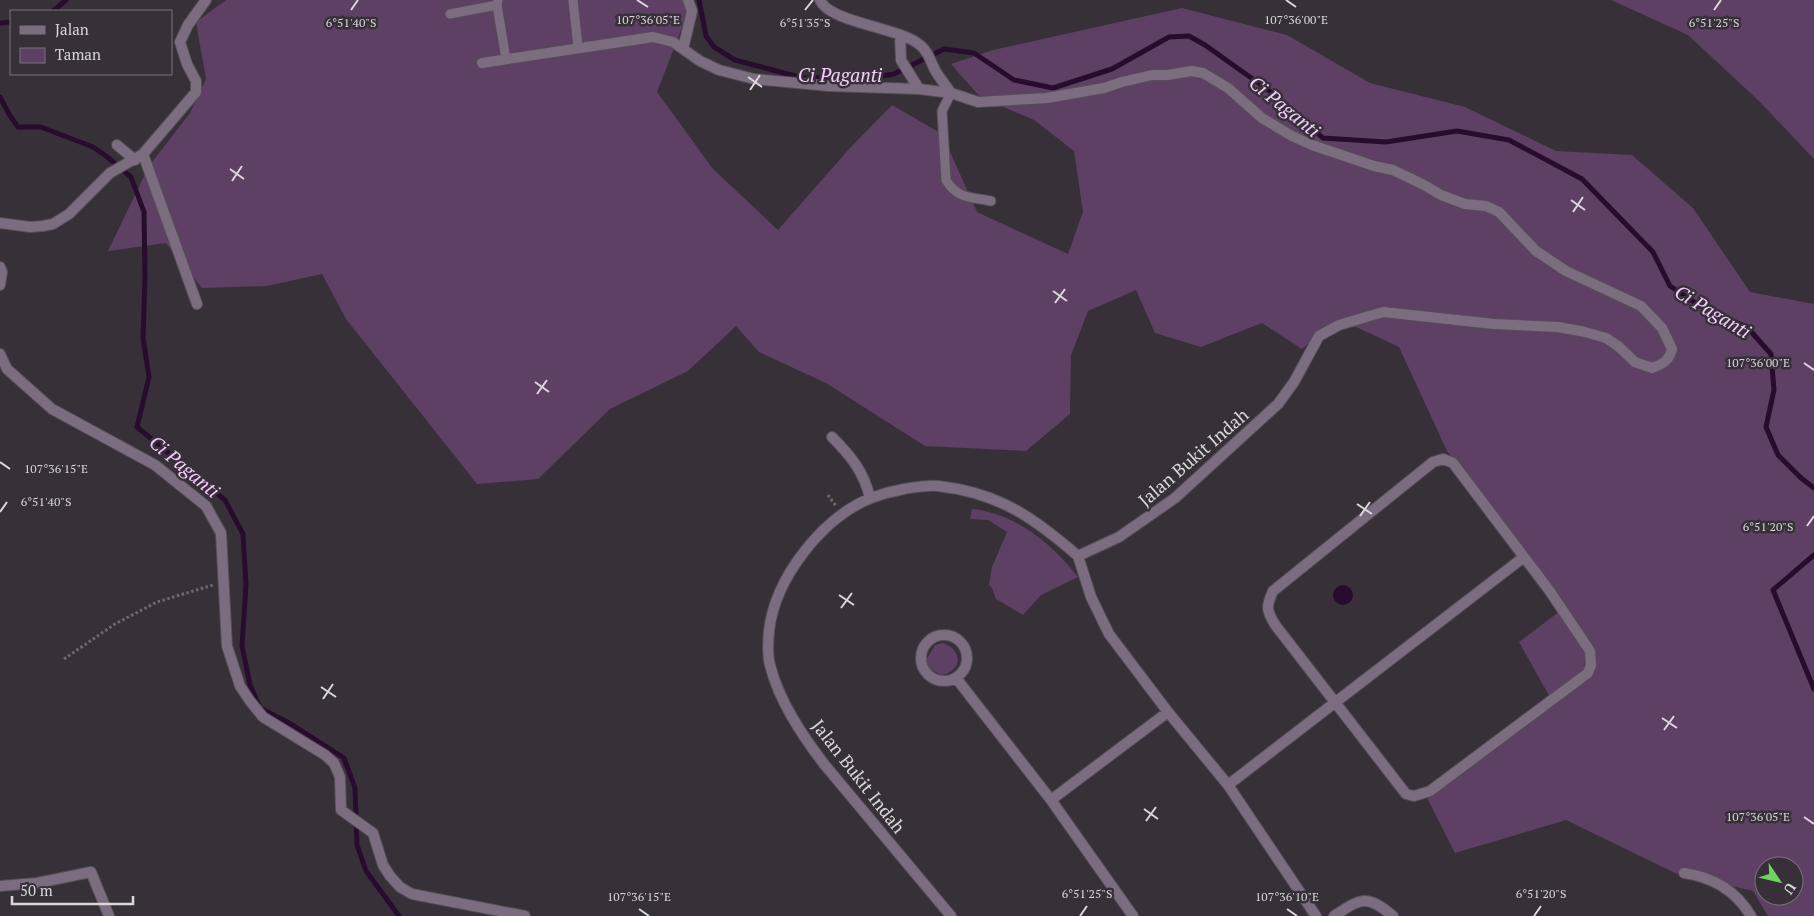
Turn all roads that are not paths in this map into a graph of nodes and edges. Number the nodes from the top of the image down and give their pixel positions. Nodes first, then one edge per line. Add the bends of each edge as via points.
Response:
1 (206, 0) edge
2 (573, 0) edge
3 (688, 0) edge
4 (820, 0) edge
5 (498, 2) edge
6 (450, 14) dead end
7 (900, 35) junction
8 (578, 47) junction
9 (683, 49) junction
10 (506, 59) junction
11 (482, 63) dead end
12 (919, 89) junction
13 (951, 94) junction
14 (117, 145) dead end
15 (137, 158) junction
16 (991, 201) dead end
17 (0, 223) edge
18 (0, 267) edge
19 (0, 285) edge
20 (197, 304) dead end
21 (0, 354) edge
22 (832, 437) dead end
23 (870, 498) junction
24 (1078, 556) junction
25 (1524, 557) junction
26 (956, 678) junction
27 (1336, 702) junction
28 (1168, 712) junction
29 (1228, 785) junction
30 (1051, 800) junction
31 (1684, 873) dead end
32 (0, 886) edge
33 (109, 916) edge
34 (525, 916) edge
35 (950, 916) edge
36 (1133, 916) edge
37 (1316, 916) edge
38 (1334, 916) edge
39 (1393, 916) edge
40 (1751, 916) edge

1 - 15 street via 180,42 196,81 196,92
2 - 8 lane
3 - 9 street via 692,11
4 - 7 street via 828,10 845,18
5 - 6 lane
5 - 10 lane
7 - 12 street via 902,60
7 - 13 street via 920,44
8 - 9 street via 653,37 673,42
8 - 10 street
9 - 12 street via 719,70 754,79
10 - 11 street
12 - 13 street
13 - 16 lane via 942,111 946,180 951,190 960,195
13 - 24 street, Jalan Bukit Indah via 978,102 1047,98 1152,75 1203,73 1228,88 1262,118 1292,136 1393,170 1465,204 1486,206 1499,212 1536,251 1566,271 1641,306 1662,328 1672,349 1664,363 1652,368 1635,362 1606,338 1558,327 1383,312 1339,325 1319,336 1278,404 1175,498 1119,537
14 - 15 street
15 - 17 street via 110,173 69,214 53,224
15 - 20 street
18 - 19 street
21 - 34 street via 6,369 52,409 155,465 206,506 221,533 227,646 240,686 263,717 334,763 340,777 341,810 373,833 383,865 400,887 412,894
22 - 23 street via 850,455 866,482
23 - 24 street, Jalan Bukit Indah via 920,486 978,494 998,500 1044,527
23 - 35 street, Jalan Bukit Indah via 842,515 812,542 794,565 777,595 770,620 770,664 788,708 810,746
24 - 28 street via 1109,634
25 - 27 street
25 - 27 street via 1590,651 1588,673 1557,697 1430,792 1414,796 1406,794
25 - 27 street via 1453,463 1444,458 1433,462 1273,591 1268,602 1268,614 1276,626
26 - 26 street via 936,680 927,674 921,655 924,645 932,638 942,634 961,641 967,661 964,671
26 - 30 street
27 - 29 street
28 - 29 street
28 - 30 street
29 - 37 street
30 - 36 street
31 - 40 street via 1708,878 1726,887 1744,904
32 - 33 street via 37,883 91,872
38 - 39 street via 1354,903 1369,901

